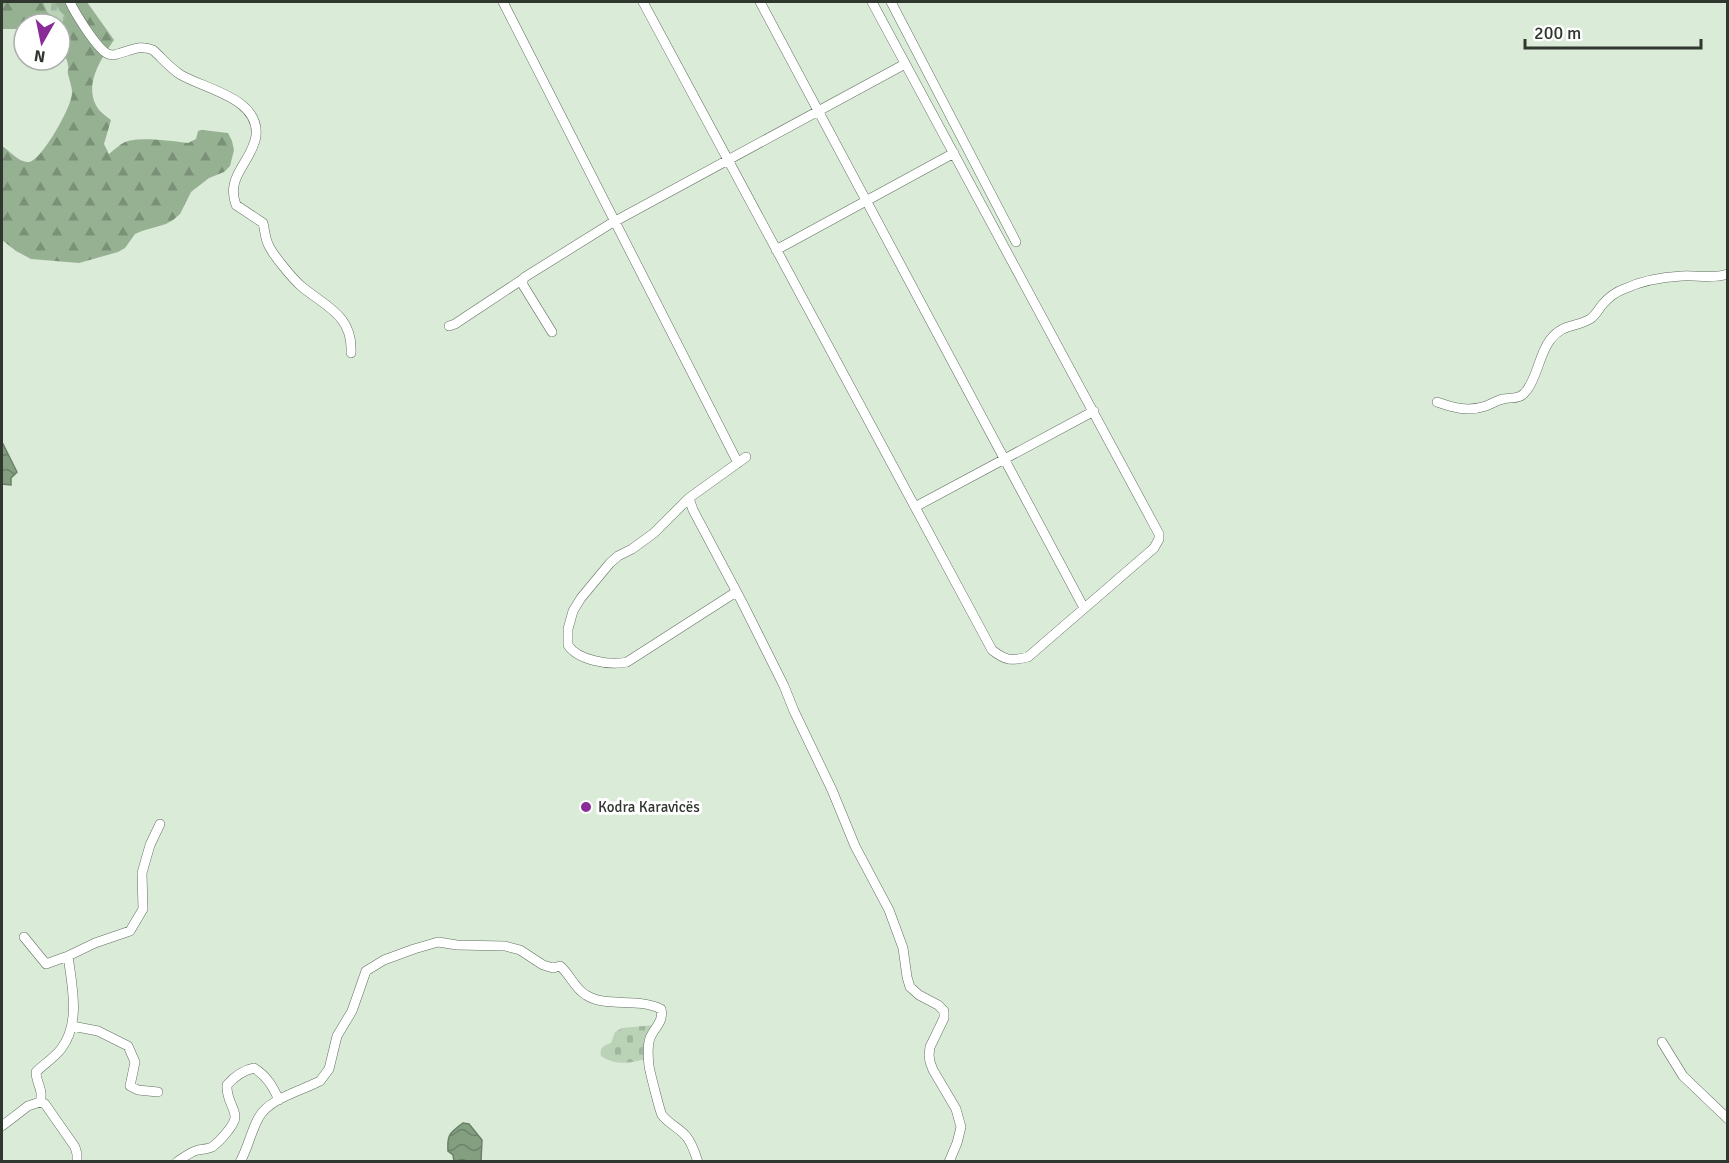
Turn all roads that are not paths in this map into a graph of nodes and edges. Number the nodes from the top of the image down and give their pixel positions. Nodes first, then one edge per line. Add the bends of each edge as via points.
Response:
1 (69, 2) edge
2 (503, 2) edge
3 (643, 2) edge
4 (760, 2) edge
5 (872, 2) edge
6 (891, 2) edge
7 (905, 64) junction
8 (818, 111) junction
9 (954, 153) junction
10 (728, 160) junction
11 (866, 201) junction
12 (615, 222) junction
13 (1016, 242) dead end
14 (777, 250) junction
15 (1728, 274) edge
16 (523, 279) junction
17 (449, 326) dead end
18 (552, 332) dead end
19 (351, 353) dead end
20 (1437, 402) dead end
21 (1094, 411) junction
22 (1004, 459) junction
23 (688, 498) junction
24 (915, 507) junction
25 (736, 592) junction
26 (1084, 608) junction
27 (160, 824) dead end
28 (24, 937) dead end
29 (69, 956) junction
30 (72, 1026) junction
31 (1662, 1042) dead end
32 (158, 1092) dead end
33 (279, 1100) junction
34 (40, 1102) junction
35 (1728, 1119) edge
36 (2, 1126) edge
37 (77, 1161) edge
38 (177, 1161) edge
39 (240, 1161) edge
40 (698, 1161) edge
41 (949, 1161) edge

1 - 19 street via 105,52 111,55 149,48 181,75 214,88 246,109 254,121 255,142 234,182 236,205 263,223 269,248 299,284 345,322
2 - 12 street
3 - 10 street
4 - 8 street
5 - 7 street
6 - 13 street
7 - 8 street
7 - 9 street
8 - 10 street
8 - 11 street
9 - 11 street
9 - 21 street
10 - 12 street
10 - 14 street
11 - 14 street
11 - 22 street
12 - 16 street
12 - 23 street via 742,460
14 - 24 street
15 - 20 street via 1652,280 1616,292 1588,320 1555,334 1532,382 1520,397 1466,409
16 - 17 street
16 - 18 street
21 - 22 street
21 - 26 street via 1159,538 1154,548
22 - 24 street
22 - 26 street
23 - 25 street
23 - 25 street via 654,533 610,563 581,598 569,620 568,645 592,659 627,662
24 - 26 street via 992,650 1002,658 1028,657
25 - 41 street via 889,910 903,948 910,987 944,1011 929,1055 961,1127
27 - 29 street via 142,873 143,909 130,931
28 - 29 street via 46,964
29 - 30 street
30 - 32 street via 98,1031 128,1046 135,1062 132,1088
30 - 34 street via 61,1048 36,1072 43,1095
31 - 35 street via 1683,1076
33 - 38 street via 260,1071 254,1068 235,1077 227,1085 234,1122 210,1148
33 - 39 street via 258,1118
33 - 40 street via 325,1076 337,1036 352,1011 366,971 372,966 438,942 505,946 520,950 543,965 560,966 579,989 594,999 640,1002 661,1009 662,1019 651,1037 648,1054 650,1073 660,1111 685,1135
34 - 36 street via 28,1106
34 - 37 street via 75,1147

